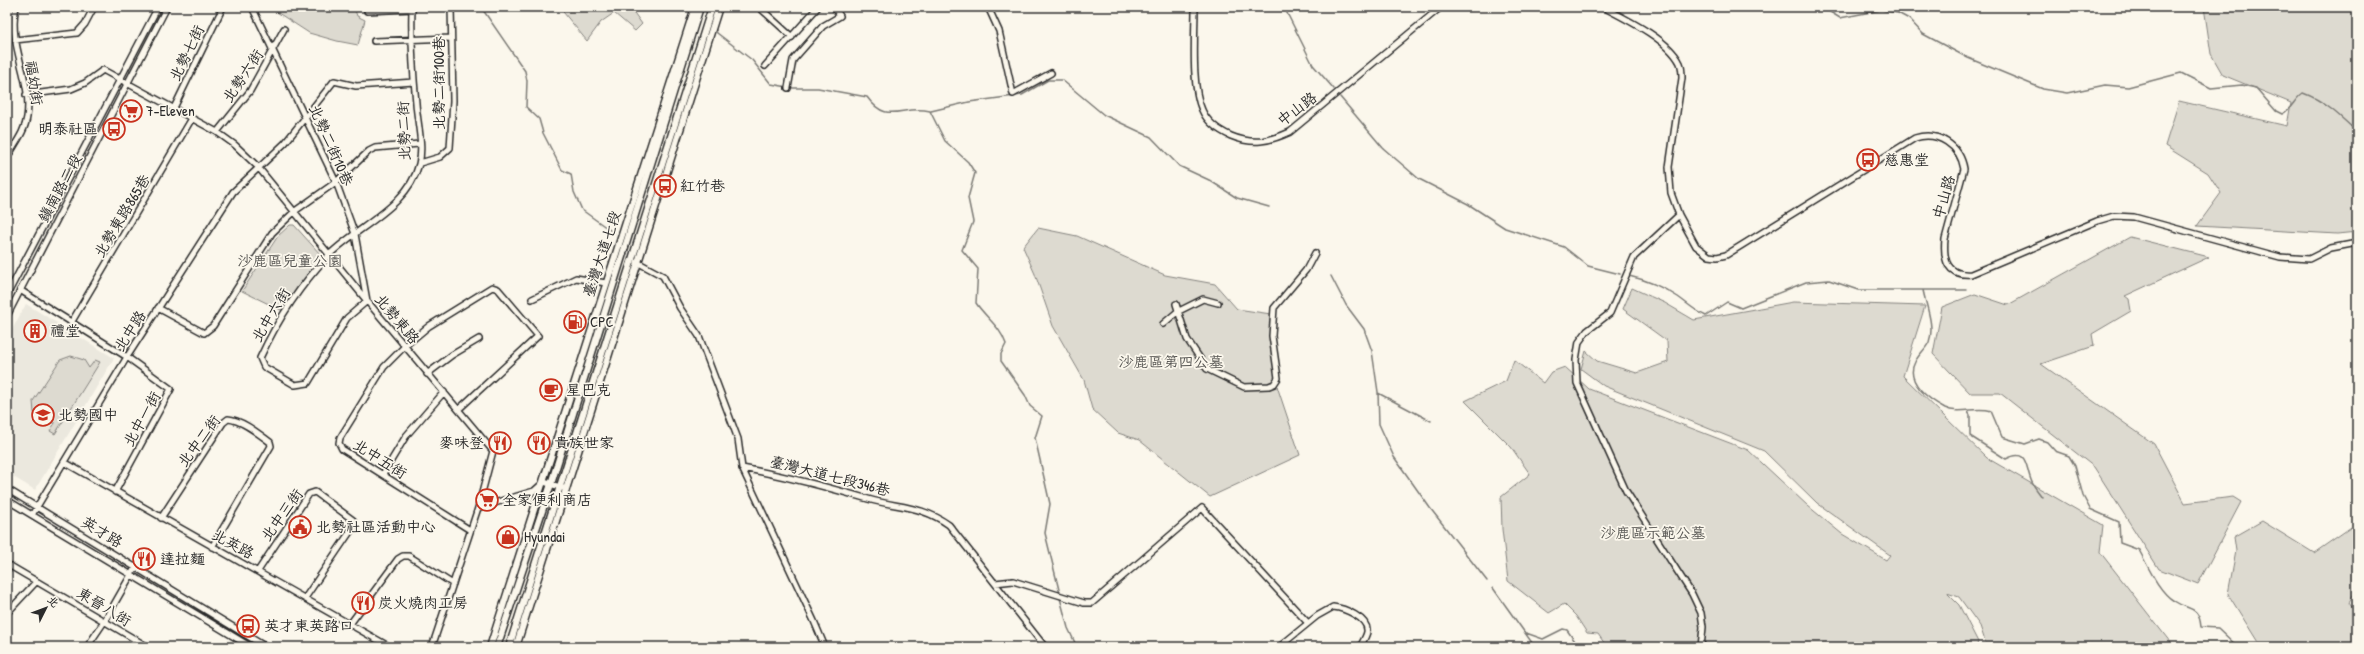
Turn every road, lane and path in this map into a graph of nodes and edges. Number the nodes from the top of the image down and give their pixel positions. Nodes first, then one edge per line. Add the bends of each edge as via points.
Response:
1 (16, 7) edge
2 (94, 7) edge
3 (158, 7) edge
4 (167, 7) edge
5 (223, 7) edge
6 (252, 7) edge
7 (451, 7) edge
8 (694, 7) edge
9 (700, 7) edge
10 (712, 7) edge
11 (718, 7) edge
12 (760, 7) edge
13 (818, 7) edge
14 (834, 7) edge
15 (988, 7) edge
16 (1195, 7) edge
17 (1441, 7) edge
18 (1603, 7) edge
19 (367, 11) dead end
20 (284, 29) dead end
21 (792, 37) junction
22 (451, 38) junction
23 (15, 40) junction
24 (411, 40) junction
25 (374, 41) dead end
26 (274, 51) junction
27 (765, 66) dead end
28 (1051, 73) dead end
29 (121, 81) junction
30 (414, 82) junction
31 (128, 85) junction
32 (788, 88) dead end
33 (26, 96) junction
34 (173, 110) junction
35 (306, 118) junction
36 (192, 120) junction
37 (217, 132) junction
38 (419, 144) junction
39 (7, 158) edge
40 (420, 163) junction
41 (258, 167) junction
42 (336, 182) junction
43 (295, 211) junction
44 (1679, 215) junction
45 (355, 234) junction
46 (2357, 243) edge
47 (1315, 253) dead end
48 (330, 254) junction
49 (637, 262) junction
50 (606, 283) junction
51 (20, 290) junction
52 (7, 295) edge
53 (532, 299) dead end
54 (366, 301) junction
55 (1218, 303) dead end
56 (1176, 304) dead end
57 (158, 308) junction
58 (1177, 312) junction
59 (7, 316) edge
60 (71, 323) junction
61 (1163, 324) dead end
62 (479, 339) dead end
63 (405, 346) junction
64 (127, 357) junction
65 (428, 374) junction
66 (444, 392) junction
67 (459, 409) junction
68 (64, 462) junction
69 (742, 468) junction
70 (383, 474) junction
71 (544, 482) junction
72 (551, 484) junction
73 (563, 488) junction
74 (7, 489) edge
75 (115, 492) junction
76 (7, 500) edge
77 (37, 507) junction
78 (478, 508) junction
79 (32, 515) junction
80 (161, 518) junction
81 (470, 530) junction
82 (212, 548) junction
83 (7, 564) edge
84 (136, 566) junction
85 (258, 571) junction
86 (132, 574) junction
87 (36, 582) junction
88 (995, 583) junction
89 (453, 584) junction
90 (305, 598) junction
91 (7, 613) edge
92 (104, 622) junction
93 (1308, 623) junction
94 (350, 624) junction
95 (87, 647) edge
96 (148, 647) edge
97 (251, 647) edge
98 (266, 647) edge
99 (390, 647) edge
100 (432, 647) edge
101 (490, 647) edge
102 (498, 647) edge
103 (509, 647) edge
104 (516, 647) edge
105 (825, 647) edge
106 (1045, 647) edge
107 (1279, 647) edge
108 (1360, 647) edge
109 (1701, 647) edge

1 - 23 street, 福幼街
2 - 23 street via 77,33
3 - 29 street, 鎮南路二段
4 - 31 street, 鎮南路二段
5 - 34 street, 北勢七街
6 - 26 street, 北勢二街10巷
7 - 22 street, 北勢二街100巷
8 - 50 main road, 臺灣大道七段
9 - 72 main road, 臺灣大道七段
10 - 73 main road, 臺灣大道七段
11 - 49 main road, 臺灣大道七段
12 - 21 street
13 - 21 street
14 - 32 street via 840,16 825,24 792,60
15 - 28 street via 999,31 1013,94
16 - 17 street, 中山路 via 1196,80 1202,110 1209,121 1229,135 1247,142 1260,142 1290,132
18 - 44 street, 中山路 via 1634,24 1662,44 1680,63 1682,78 1668,180
19 - 24 street, 北勢二街 via 412,9
20 - 26 street, 北勢六街
21 - 27 street
22 - 24 street
22 - 40 street, 北勢二街100巷 via 453,101 450,148 440,157
23 - 33 street, 福幼街
24 - 25 street
24 - 30 street, 北勢二街
26 - 35 street, 北勢二街10巷
26 - 37 street, 北勢六街 via 250,91
29 - 31 street, 北勢東路
29 - 33 street, 北勢東路 via 103,70 71,89
29 - 52 street, 鎮南路二段
30 - 35 street, 北中路 via 356,86 334,81
30 - 38 street, 北勢二街
31 - 34 street, 北勢東路
31 - 51 street, 鎮南路二段
33 - 39 street, 福幼街 via 27,116 24,128
34 - 36 street, 北勢東路
35 - 41 street, 北中路 via 285,143
35 - 42 street, 北勢二街10巷
36 - 37 street, 北勢東路
36 - 60 street, 北勢東路865巷
37 - 41 street, 北勢東路
38 - 40 street, 北勢二街
38 - 42 street via 375,148
40 - 45 street, 北勢二街 via 406,191
41 - 43 street, 北勢東路
41 - 57 street, 北中路 via 233,192
42 - 43 street
42 - 45 street, 北勢二街10巷
43 - 48 street, 北勢東路
43 - 57 street via 272,233 213,326 204,333
44 - 46 street, 中山路 via 1702,252 1717,257 1726,255 1915,138 1934,136 1944,140 1960,153 1964,169 1944,239 1945,258 1952,270 1958,274 1972,274 2114,216 2134,217 2280,257 2309,259 2331,248
44 - 109 street via 1634,257 1610,313 1587,331 1579,342 1576,360 1577,383 1626,491 1692,594 1701,613
45 - 48 street, 北勢二街
45 - 54 street, 北勢二街10巷
47 - 58 street via 1306,270 1274,308 1272,336 1278,374 1274,384 1248,388 1207,369 1187,340
48 - 54 street, 北勢東路
48 - 54 street, 北中六街 via 305,282 265,346 260,358 264,367 296,385 308,383 347,318
49 - 69 street via 663,276 699,336 738,439
49 - 73 main road, 臺灣大道七段
50 - 53 street via 576,278
50 - 71 main road, 臺灣大道七段
51 - 59 street, 鎮南路二段
51 - 60 street, 北中一街
54 - 63 street, 北勢東路
55 - 58 street via 1204,299
56 - 58 street
57 - 64 street, 北中路
58 - 61 street
60 - 64 street, 北中一街
62 - 65 street via 452,355
63 - 65 street, 北勢東路
63 - 67 street via 429,326 492,286 538,336
63 - 70 street, 北中五街 via 384,367 339,443 342,449
64 - 68 street, 北中路
64 - 75 street, 北中一街 via 165,383 171,392
65 - 66 street, 北勢東路
66 - 67 street, 北勢東路
66 - 70 street via 406,436
67 - 78 street, 北勢東路 via 493,451
68 - 75 street, 北英路
68 - 77 street, 北中路
69 - 88 street, 臺灣大道七段346巷 via 930,512 949,525
69 - 105 street, 臺灣大道七段346巷
70 - 81 street, 北中五街
71 - 72 street
71 - 78 street via 534,491
71 - 101 main road, 臺灣大道七段
72 - 73 street
72 - 102 main road, 臺灣大道七段
73 - 103 main road, 臺灣大道七段
73 - 104 main road, 臺灣大道七段
74 - 77 street, 英才路
75 - 80 street, 北英路
76 - 79 street, 英才路
77 - 79 street, 北中路
77 - 84 street, 英才路
78 - 81 street, 北勢東路
79 - 86 street, 英才路
80 - 82 street, 北英路
80 - 82 street, 北中二街 via 223,423 233,419 261,435 271,446
81 - 89 street, 北勢東路
82 - 85 street, 北英路
83 - 87 street, 東晉八街
84 - 86 street
84 - 98 street, 英才路
85 - 90 street, 北英路
85 - 90 street, 北中三街 via 309,494 315,492 354,520 354,526
86 - 92 street
86 - 97 street, 英才路
87 - 91 street
87 - 92 street, 東晉八街
88 - 93 street via 1013,581 1087,604 1097,600 1202,508
88 - 106 street, 臺灣大道七段346巷
89 - 94 street via 409,556 403,556
89 - 100 street, 北勢東路
90 - 94 street, 北英路
92 - 95 street
92 - 96 street, 東晉八街
93 - 107 street
93 - 108 street via 1333,607 1350,611 1359,618 1367,630
94 - 99 street, 北英路

